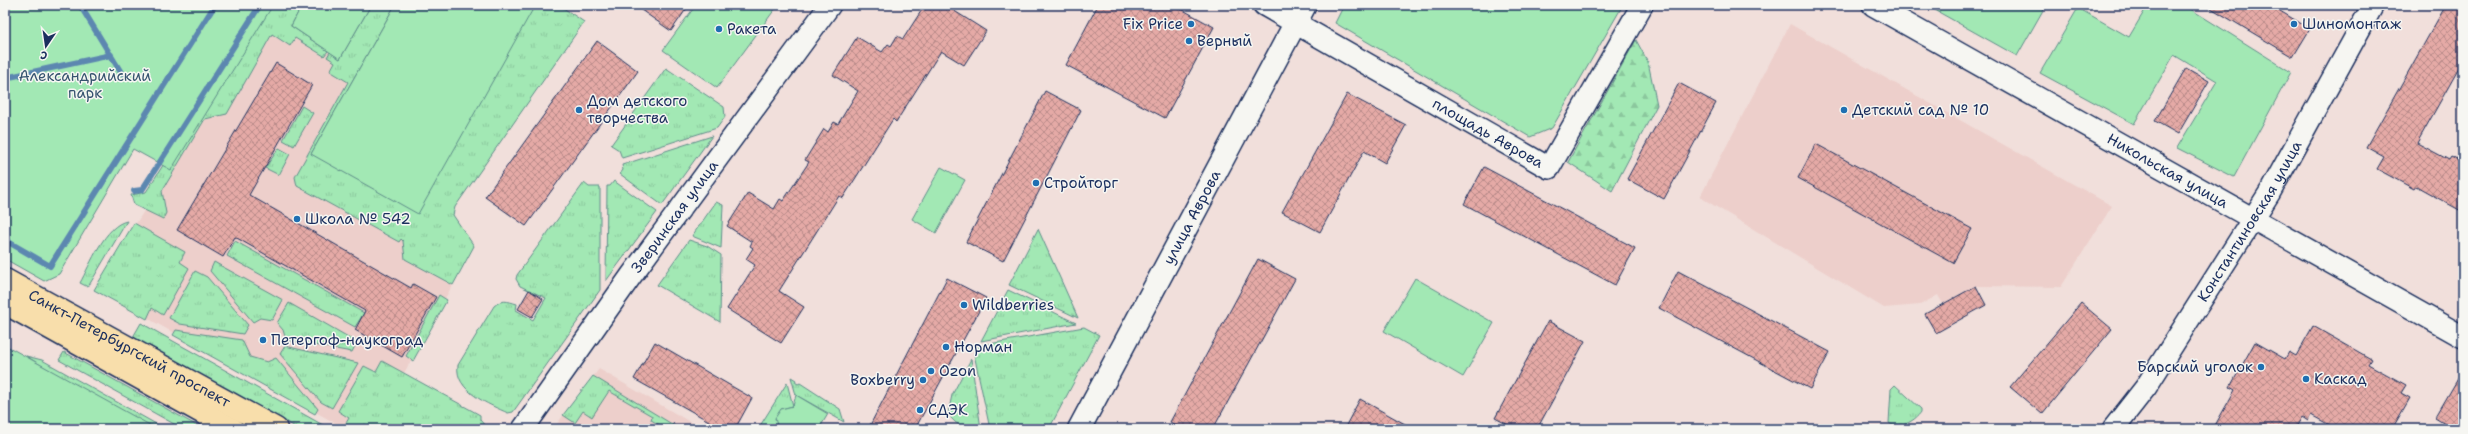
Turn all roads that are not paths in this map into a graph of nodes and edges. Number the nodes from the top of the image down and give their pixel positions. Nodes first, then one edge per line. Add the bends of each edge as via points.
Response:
1 (830, 5) edge
2 (1264, 5) edge
3 (1642, 5) edge
4 (1873, 5) edge
5 (2373, 5) edge
6 (1301, 14) edge
7 (2253, 219) junction
8 (5, 280) edge
9 (5, 303) edge
10 (2463, 336) edge
11 (2119, 426) edge
12 (232, 429) edge
13 (276, 429) edge
14 (523, 429) edge
15 (1079, 429) edge

1 - 14 street, Зверинская улица via 635,270
2 - 6 street, площадь Аврова
3 - 6 street, площадь Аврова via 1549,168
4 - 7 street, Никольская улица
5 - 7 street, Константиновская улица
6 - 15 street, улица Аврова
7 - 10 street, Никольская улица
7 - 11 street, Константиновская улица
8 - 13 main road, Санкт-Петербургский проспект
9 - 12 main road, Санкт-Петербургский проспект

